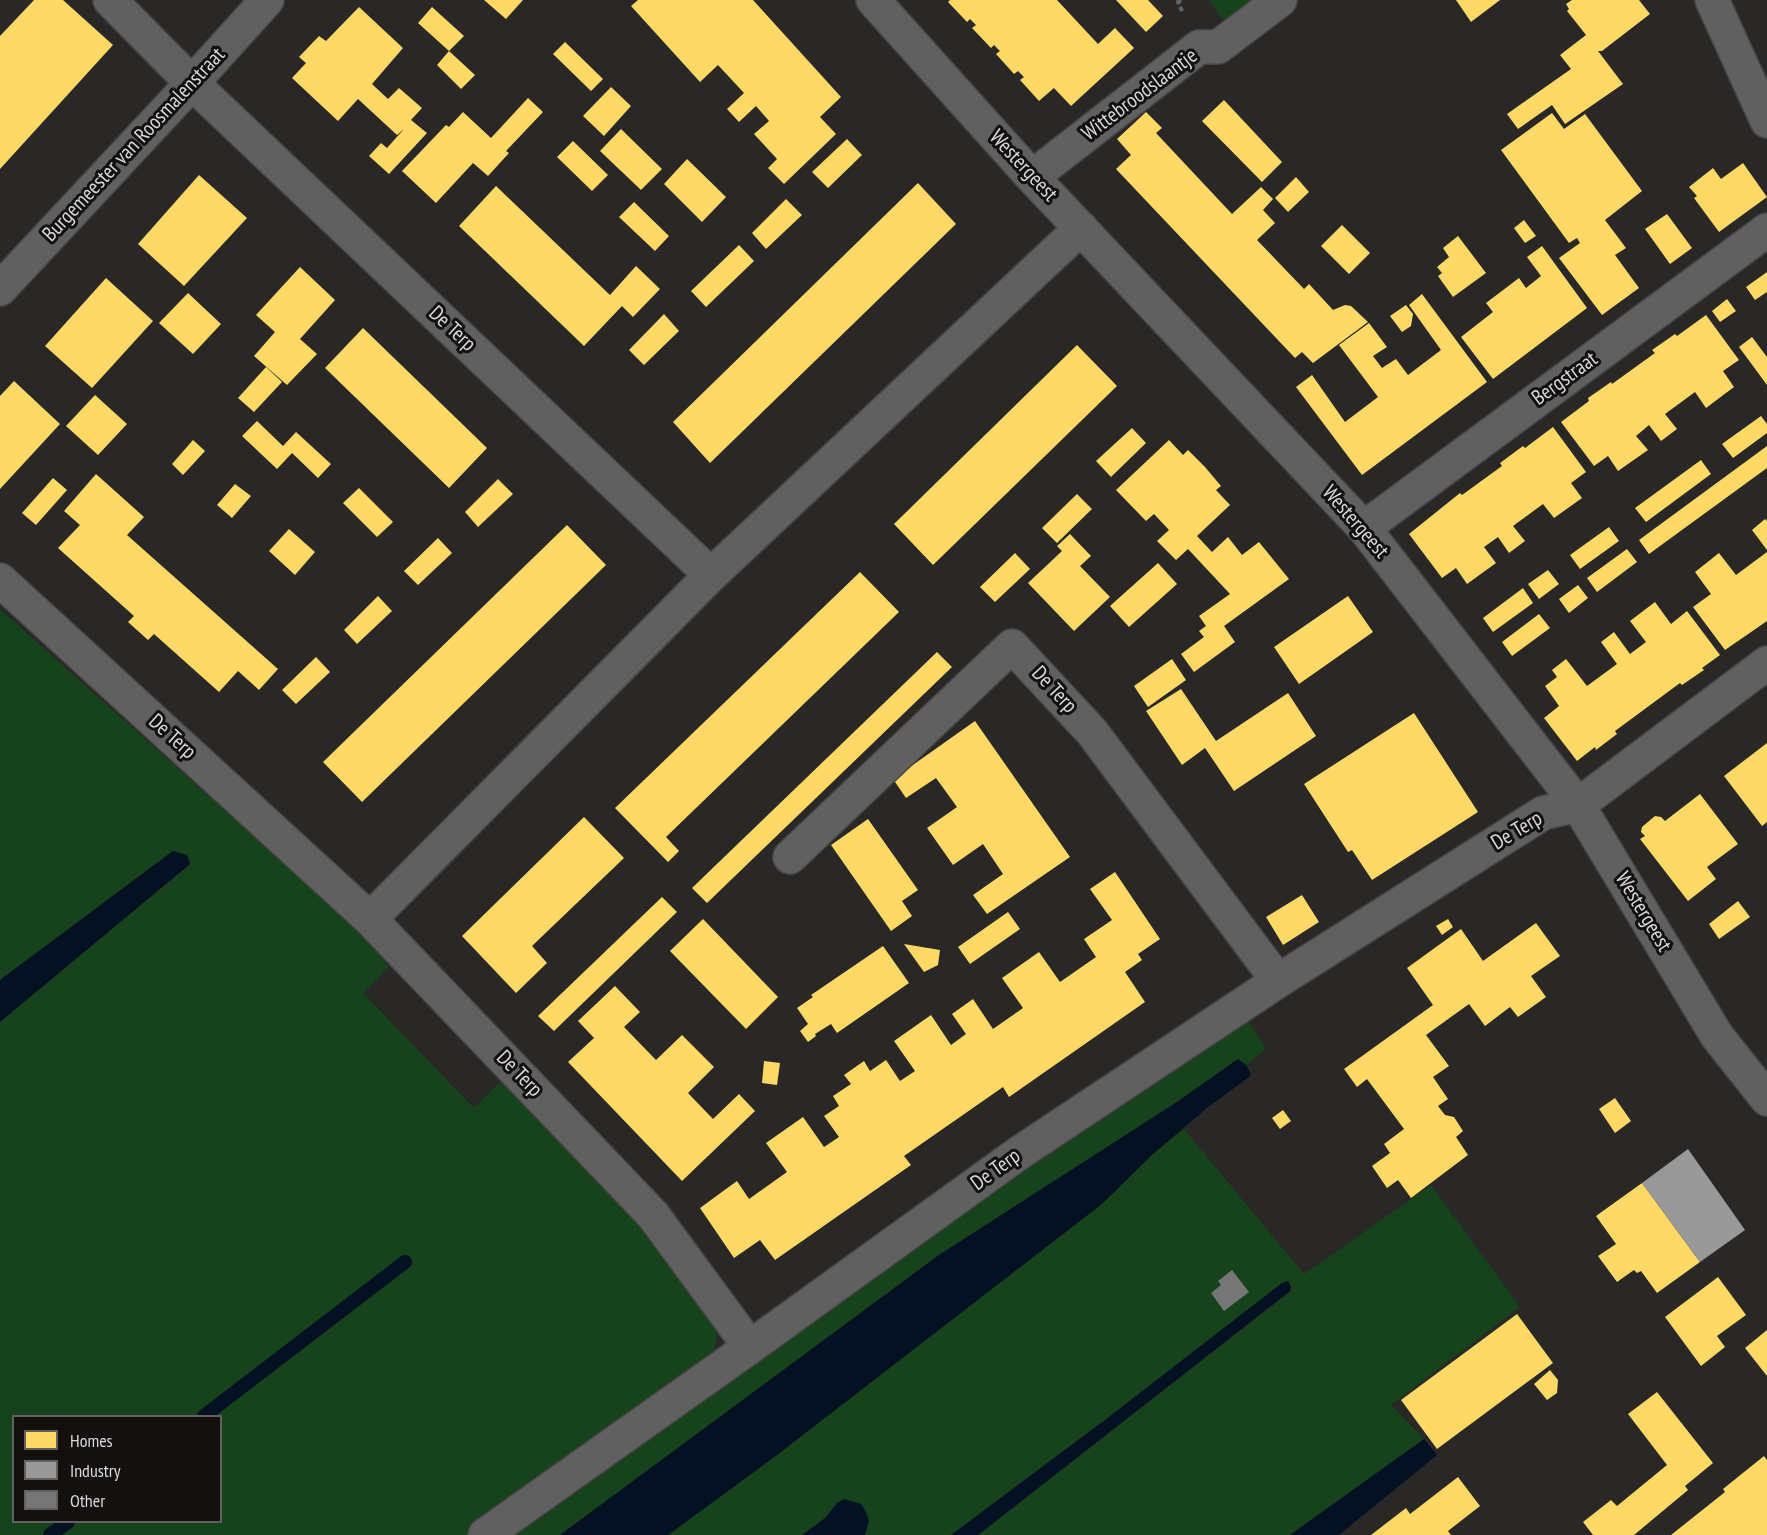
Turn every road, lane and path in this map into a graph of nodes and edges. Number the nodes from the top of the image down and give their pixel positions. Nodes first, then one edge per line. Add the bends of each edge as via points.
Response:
1 (110, 0) edge
2 (267, 0) edge
3 (873, 0) edge
4 (1280, 0) edge
5 (1712, 0) edge
6 (192, 83) junction
7 (1767, 121) edge
8 (1032, 177) junction
9 (1081, 228) junction
10 (1767, 230) edge
11 (0, 289) edge
12 (1364, 528) junction
13 (711, 575) junction
14 (0, 579) edge
15 (1767, 663) edge
16 (1578, 805) junction
17 (790, 857) dead end
18 (370, 919) junction
19 (1278, 981) junction
20 (1767, 1099) edge
21 (750, 1347) junction
22 (485, 1535) edge

1 - 6 street, De Terp
2 - 6 street, Burgemeester van Roosmalenstraat
3 - 8 street, Westergeest
4 - 8 street, Wittebroodslaantje via 1218,47 1199,47
5 - 7 street
6 - 11 street, Burgemeester van Roosmalenstraat
6 - 13 street, De Terp
8 - 9 street, Westergeest
9 - 12 street, Westergeest
9 - 13 street
10 - 12 street, Bergstraat
12 - 16 street, Westergeest
13 - 18 street
14 - 18 street, De Terp
15 - 16 street
16 - 19 street, De Terp via 1543,813
16 - 20 street, Westergeest via 1717,1036
17 - 19 street, De Terp via 1012,646 1092,732
18 - 21 street, De Terp via 653,1215
19 - 21 street, De Terp via 1019,1153
21 - 22 street, De Terp

